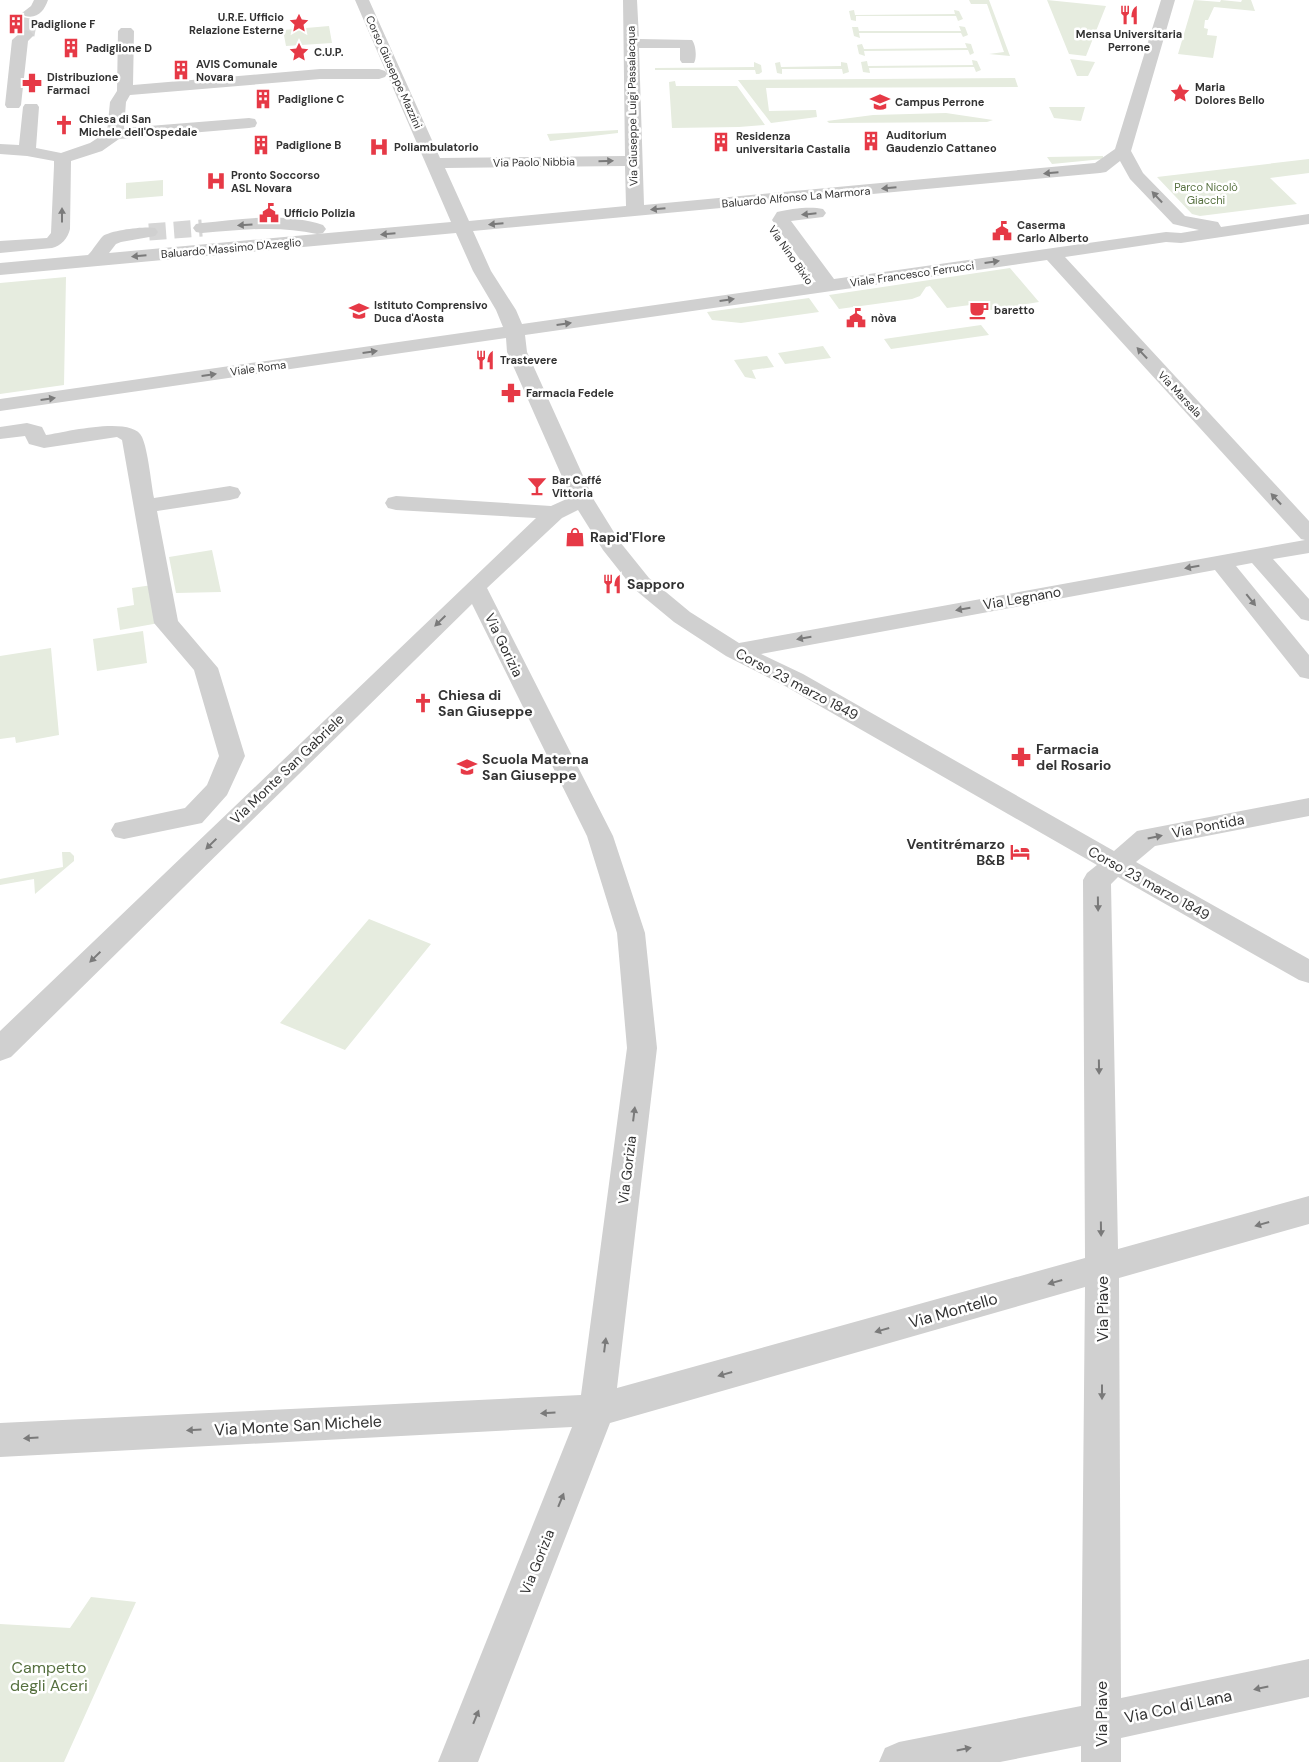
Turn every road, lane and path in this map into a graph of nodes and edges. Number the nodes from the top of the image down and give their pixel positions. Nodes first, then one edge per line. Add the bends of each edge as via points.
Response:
1 (41, 0) edge
2 (362, 0) edge
3 (630, 0) edge
4 (1168, 0) edge
5 (30, 13) tunnel mouth
6 (126, 31) dead end
7 (26, 35) tunnel mouth
8 (631, 44) junction
9 (688, 60) dead end
10 (379, 74) dead end
11 (125, 91) junction
12 (31, 106) dead end
13 (249, 122) dead end
14 (7, 127) edge
15 (115, 134) junction
16 (27, 151) junction
17 (62, 158) junction
18 (634, 161) junction
19 (434, 163) junction
20 (1129, 164) junction
21 (1100, 168) junction
22 (863, 191) junction
23 (689, 207) junction
24 (874, 207) dead end
25 (635, 211) junction
26 (838, 211) dead end
27 (1309, 213) edge
28 (584, 216) junction
29 (1309, 219) edge
30 (1179, 220) junction
31 (768, 221) dead end
32 (696, 224) dead end
33 (462, 227) junction
34 (202, 228) tunnel mouth
35 (318, 230) dead end
36 (149, 232) tunnel mouth
37 (592, 234) dead end
38 (1166, 237) junction
39 (0, 248) edge
40 (1051, 253) junction
41 (94, 260) junction
42 (0, 269) edge
43 (822, 287) junction
44 (515, 331) junction
45 (0, 406) edge
46 (0, 433) edge
47 (230, 492) dead end
48 (583, 500) junction
49 (396, 503) dead end
50 (145, 506) junction
51 (554, 513) junction
52 (1309, 534) edge
53 (1309, 546) edge
54 (1257, 555) junction
55 (1220, 562) junction
56 (475, 586) junction
57 (1309, 614) edge
58 (735, 651) junction
59 (1309, 671) edge
60 (1309, 807) edge
61 (124, 830) dead end
62 (1115, 864) junction
63 (1309, 972) edge
64 (0, 1049) edge
65 (1308, 1215) edge
66 (1102, 1269) junction
67 (597, 1410) junction
68 (0, 1440) edge
69 (1309, 1678) edge
70 (1101, 1722) junction
71 (458, 1762) edge
72 (899, 1762) edge
73 (1101, 1762) edge

1 - 5 street
2 - 19 street, Corso Giuseppe Mazzini
3 - 8 street, Via Giuseppe Luigi Passalacqua
4 - 20 street
6 - 11 street
7 - 14 street via 20,40
8 - 9 street via 687,43
8 - 18 street, Via Giuseppe Luigi Passalacqua
10 - 11 street via 320,74
11 - 15 street via 118,102
12 - 16 street
13 - 15 street
14 - 16 street
15 - 17 street via 96,147
16 - 17 street
39 -> 17 street via 52,243 60,234
19 -> 18 street, Via Paolo Nibbia
18 - 25 street, Via Giuseppe Luigi Passalacqua
19 - 33 street, Corso Giuseppe Mazzini
20 - 21 street
20 - 21 street
30 -> 20 street
21 -> 22 street, Baluardo Alfonso La Marmora
22 - 23 street, Baluardo Alfonso La Marmora
22 - 24 street
23 -> 25 street, Baluardo Alfonso La Marmora
23 - 32 street
25 - 28 street, Baluardo Alfonso La Marmora
26 -> 43 street via 783,216 781,220
27 - 30 street via 1222,226
28 -> 33 street, Baluardo Alfonso La Marmora
28 - 37 street
29 - 38 street, Viale Francesco Ferrucci via 1181,238
30 - 38 street
31 - 43 street, Via Nino Bixio
33 -> 41 street, Baluardo Massimo D'Azeglio
33 - 44 street, Corso 23 marzo 1849
35 -> 34 street via 311,226 284,224
36 - 41 street via 110,240
38 - 40 street, Viale Francesco Ferrucci
43 -> 40 street, Viale Francesco Ferrucci
52 -> 40 street, Via Marsala
41 - 42 street, Baluardo Massimo D'Azeglio
44 -> 43 street, Viale Francesco Ferrucci
45 -> 44 street, Viale Roma
44 - 48 street, Corso 23 marzo 1849 via 517,352
46 - 50 street via 27,429 35,431 36,440 44,442 117,431 126,433 132,437
47 - 50 street
48 - 51 street, Via Monte San Gabriele
48 - 58 street, Corso 23 marzo 1849 via 611,545 642,584 682,617
49 - 51 street
50 - 61 street via 166,623 206,668 232,756 218,789 193,816
51 - 56 street, Via Monte San Gabriele
53 - 54 street, Via Legnano
54 - 55 street, Via Legnano
54 - 57 street
55 -> 58 street, Via Legnano
55 -> 59 street
56 -> 64 street, Via Monte San Gabriele
67 -> 56 street, Via Gorizia via 642,1048 631,933 600,836
58 - 62 street, Corso 23 marzo 1849 via 794,680
62 -> 60 street, Via Pontida via 1147,838
62 - 63 street, Corso 23 marzo 1849
62 -> 66 street, Via Piave via 1097,880
65 -> 66 street, Via Montello
66 -> 67 street, Via Montello
66 -> 70 street, Via Piave
67 -> 68 street, Via Monte San Michele
71 -> 67 street, Via Gorizia
69 -> 70 street, Via Col di Lana
72 -> 70 street, Via Col di Lana
70 - 73 street, Via Piave

